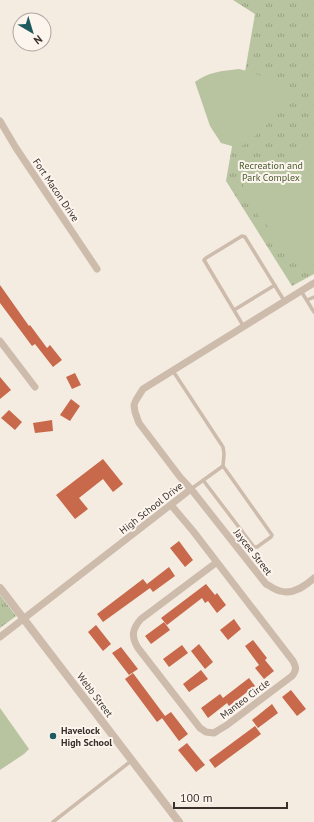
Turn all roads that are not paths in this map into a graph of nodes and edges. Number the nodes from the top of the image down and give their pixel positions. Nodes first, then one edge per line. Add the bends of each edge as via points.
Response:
1 (0, 121) edge
2 (97, 269) dead end
3 (314, 283) edge
4 (274, 285) junction
5 (301, 291) junction
6 (314, 297) edge
7 (307, 300) junction
8 (285, 302) junction
9 (234, 310) junction
10 (314, 312) edge
11 (244, 327) junction
12 (0, 342) edge
13 (173, 371) junction
14 (35, 387) dead end
15 (223, 466) junction
16 (203, 480) junction
17 (191, 490) junction
18 (171, 505) junction
19 (217, 562) junction
20 (314, 578) edge
21 (0, 588) edge
22 (24, 619) junction
23 (0, 637) edge
24 (132, 760) junction
25 (53, 822) edge
26 (179, 822) edge

1 - 2 street, Fort Macon Drive
3 - 5 street, High School Drive
4 - 8 lane
4 - 9 lane
4 - 9 lane via 246,237 242,236 206,258 204,260
5 - 7 lane
5 - 8 street, High School Drive
6 - 7 lane
7 - 10 lane
8 - 11 street, High School Drive
9 - 11 lane
11 - 13 street, High School Drive
12 - 14 street
13 - 15 lane via 223,447
13 - 17 street, High School Drive via 144,389 136,400 135,412 139,423
15 - 16 lane
15 - 16 lane via 272,535 257,547 254,547
16 - 17 lane
17 - 18 street, High School Drive
17 - 20 street, Jaycee Street via 266,584 280,592 292,591 303,587
18 - 19 street, Manteo Circle
18 - 22 street, High School Drive
19 - 19 street, Manteo Circle via 141,619 133,633 138,648 200,728 206,732 214,732 227,725 292,676 296,668
21 - 22 street, Webb Street
22 - 23 street, High School Drive
22 - 24 street, Webb Street
24 - 25 lane
24 - 26 street, Webb Street

